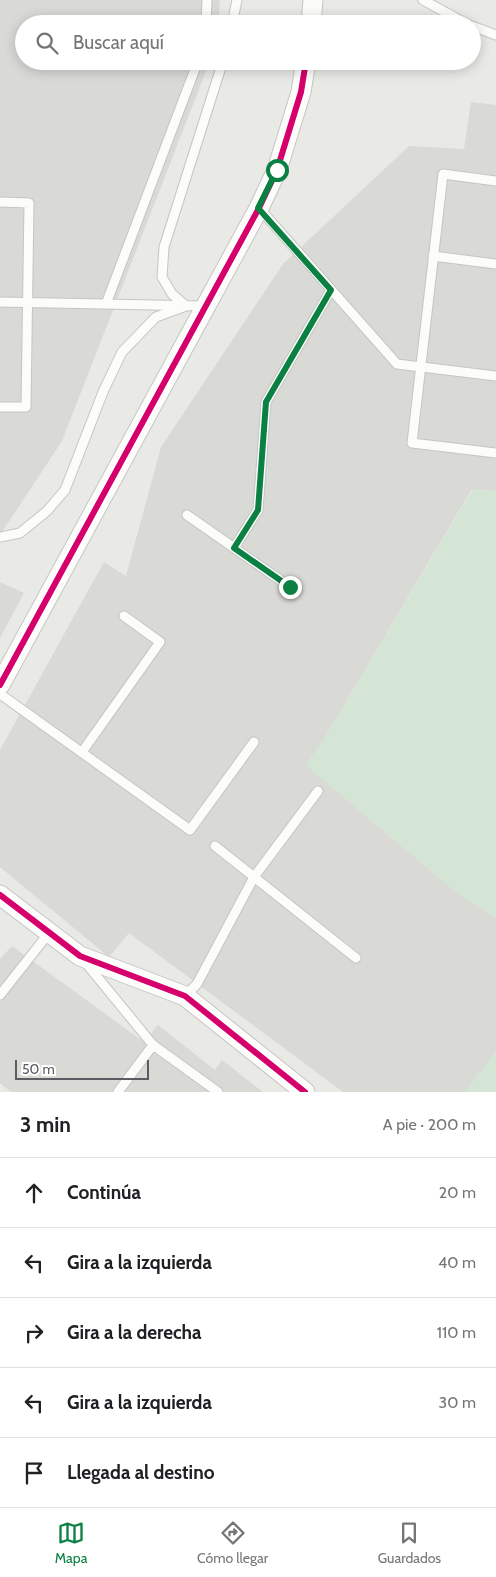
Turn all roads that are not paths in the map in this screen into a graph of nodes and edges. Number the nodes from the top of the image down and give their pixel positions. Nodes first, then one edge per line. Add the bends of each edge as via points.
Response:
1 (207, 0) edge
2 (237, 0) edge
3 (313, 0) edge
4 (423, 0) edge
5 (206, 15) edge
6 (234, 15) edge
7 (312, 15) edge
8 (450, 15) edge
9 (481, 29) edge
10 (496, 35) edge
11 (195, 70) edge
12 (220, 70) edge
13 (305, 70) edge
14 (496, 181) edge
15 (0, 202) edge
16 (258, 208) junction
17 (433, 256) junction
18 (496, 264) edge
19 (331, 290) junction
20 (0, 302) edge
21 (28, 302) junction
22 (106, 304) junction
23 (186, 306) junction
24 (205, 306) junction
25 (420, 367) junction
26 (496, 376) edge
27 (0, 407) edge
28 (496, 452) edge
29 (187, 516) dead end
30 (0, 537) edge
31 (234, 548) junction
32 (290, 587) dead end
33 (124, 616) dead end
34 (0, 685) edge
35 (0, 694) edge
36 (254, 742) dead end
37 (82, 752) junction
38 (318, 790) dead end
39 (215, 846) dead end
40 (254, 877) junction
41 (0, 895) edge
42 (49, 933) junction
43 (80, 956) junction
44 (356, 958) dead end
45 (0, 995) edge
46 (185, 996) junction
47 (153, 1046) junction
48 (118, 1092) edge
49 (218, 1092) edge
50 (305, 1092) edge

1 - 5 lane
2 - 6 lane
3 - 7 street
4 - 8 lane
9 - 10 lane
11 - 22 lane
12 - 23 lane via 164,247 162,277 172,294
13 - 16 street via 277,170
14 - 17 lane via 443,174
15 - 21 lane via 29,203
16 - 19 lane
16 - 24 street
17 - 18 lane
17 - 25 lane
19 - 25 lane via 397,364
19 - 31 lane via 266,402 258,510
20 - 21 lane
21 - 22 lane
21 - 27 lane via 26,407
22 - 23 lane
23 - 24 lane
23 - 30 lane via 156,316 122,352 64,490 47,511 20,534
24 - 34 street
25 - 26 lane
25 - 28 lane via 412,443
29 - 31 lane
31 - 32 lane
33 - 37 lane via 160,642
35 - 37 lane
36 - 37 lane via 190,830
38 - 40 lane
39 - 40 lane
40 - 44 lane
40 - 46 lane via 197,984
41 - 42 street
42 - 43 street
42 - 45 lane
43 - 46 street
43 - 47 lane
46 - 50 street
47 - 48 lane
47 - 49 lane

